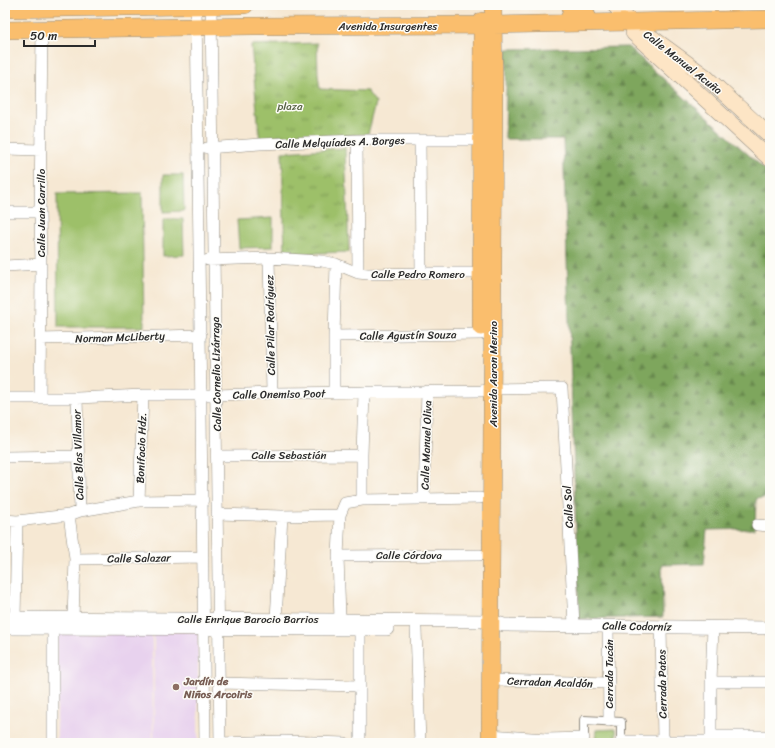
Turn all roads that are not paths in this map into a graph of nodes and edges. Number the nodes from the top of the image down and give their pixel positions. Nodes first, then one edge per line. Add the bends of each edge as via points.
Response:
1 (245, 5) edge
2 (481, 5) edge
3 (493, 5) edge
4 (570, 5) edge
5 (587, 5) edge
6 (614, 5) edge
7 (204, 6) edge
8 (41, 7) edge
9 (5, 9) edge
10 (770, 19) edge
11 (626, 22) junction
12 (566, 23) junction
13 (591, 23) junction
14 (488, 25) junction
15 (204, 27) junction
16 (42, 29) junction
17 (5, 30) edge
18 (770, 136) edge
19 (357, 140) junction
20 (420, 140) junction
21 (488, 140) junction
22 (213, 147) junction
23 (5, 149) edge
24 (41, 150) junction
25 (198, 150) junction
26 (770, 158) edge
27 (5, 212) edge
28 (40, 212) junction
29 (269, 258) junction
30 (200, 260) junction
31 (214, 260) junction
32 (41, 264) junction
33 (336, 264) junction
34 (5, 266) edge
35 (358, 272) junction
36 (421, 273) junction
37 (487, 274) junction
38 (481, 334) junction
39 (200, 335) junction
40 (334, 336) junction
41 (40, 339) junction
42 (562, 388) joint
43 (487, 390) junction
44 (427, 391) junction
45 (364, 392) junction
46 (272, 393) junction
47 (334, 393) junction
48 (143, 395) junction
49 (201, 395) junction
50 (216, 395) junction
51 (5, 398) edge
52 (40, 398) junction
53 (77, 398) junction
54 (362, 455) junction
55 (78, 456) junction
56 (217, 456) junction
57 (5, 457) edge
58 (480, 498) junction
59 (424, 499) junction
60 (202, 500) junction
61 (362, 500) junction
62 (139, 501) junction
63 (80, 511) junction
64 (217, 514) junction
65 (69, 515) junction
66 (340, 515) junction
67 (282, 516) junction
68 (5, 520) edge
69 (17, 521) junction
70 (757, 525) dead end
71 (770, 526) edge
72 (480, 555) junction
73 (338, 556) junction
74 (203, 557) junction
75 (75, 559) junction
76 (10, 618) edge
77 (73, 618) junction
78 (276, 619) junction
79 (204, 624) junction
80 (219, 624) junction
81 (340, 624) junction
82 (489, 625) junction
83 (574, 626) junction
84 (608, 626) junction
85 (661, 626) junction
86 (713, 627) junction
87 (5, 628) edge
88 (53, 628) junction
89 (770, 628) edge
90 (360, 629) junction
91 (416, 629) junction
92 (491, 680) junction
93 (710, 682) junction
94 (770, 682) edge
95 (220, 683) junction
96 (609, 684) junction
97 (360, 686) junction
98 (609, 721) junction
99 (765, 738) edge
100 (487, 740) edge
101 (584, 740) edge
102 (711, 740) edge
103 (546, 741) edge
104 (663, 741) junction
105 (283, 742) edge
106 (621, 742) edge
107 (53, 743) edge
108 (206, 743) edge
109 (220, 743) edge
110 (345, 743) edge
111 (360, 743) edge
112 (420, 743) edge

1 - 7 main road
2 - 14 main road, Avenida Aaron Merino
3 - 14 main road, Avenida Aaron Merino
4 - 12 main road via 571,15
5 - 13 main road via 585,10
6 - 11 main road, Calle Manuel Acuña
7 - 8 main road
7 - 15 street, Calle Cornelio Lizárraga
8 - 9 main road
10 - 11 main road, Avenida Insurgentes
11 - 13 main road, Avenida Insurgentes
11 - 18 main road, Calle Manuel Acuña via 705,76
11 - 26 main road, Calle Manuel Acuña
12 - 13 main road, Avenida Insurgentes
12 - 14 main road, Avenida Insurgentes
14 - 15 main road, Avenida Insurgentes
14 - 21 main road, Avenida Aaron Merino
15 - 16 main road, Avenida Insurgentes
15 - 22 street, Calle Cornelio Lizárraga
15 - 25 street, Calle Cornelio Lizárraga
16 - 17 main road, Avenida Insurgentes
16 - 24 street, Calle Juan Carrillo
19 - 20 street, Calle Melquíades A. Borges
19 - 22 street, Calle Melquíades A. Borges
19 - 35 street
20 - 21 street, Calle Melquíades A. Borges
20 - 36 street
21 - 37 main road, Avenida Aaron Merino
22 - 25 street, Calle Melquíades A. Borges
22 - 31 street, Calle Cornelio Lizárraga
23 - 24 street
24 - 28 street, Calle Juan Carrillo
25 - 30 street, Calle Cornelio Lizárraga
27 - 28 street
28 - 32 street, Calle Juan Carrillo
29 - 31 street, Calle Pedro Romero
29 - 33 street, Calle Pedro Romero
29 - 46 street, Calle Pilar Rodríguez
30 - 31 street, Calle Pedro Romero
30 - 39 street, Calle Cornelio Lizárraga
31 - 50 street, Calle Cornelio Lizárraga
32 - 34 street
32 - 41 street, Calle Juan Carrillo
33 - 35 street, Calle Pedro Romero
33 - 40 street
35 - 36 street, Calle Pedro Romero
36 - 37 street, Calle Pedro Romero
37 - 38 main road, Avenida Aaron Merino
37 - 43 main road, Avenida Aaron Merino
38 - 40 street, Calle Agustín Souza
38 - 43 main road, Avenida Aaron Merino
39 - 41 street, Norman McLiberty
39 - 49 street, Calle Cornelio Lizárraga
40 - 47 street
41 - 52 street, Calle Juan Carrillo
42 - 43 street, Calle Onemiso Poot
42 - 83 street, Calle Sol
43 - 44 street, Calle Onemiso Poot
43 - 58 main road, Avenida Aaron Merino
43 - 82 main road, Avenida Aaron Merino
44 - 45 street, Calle Onemiso Poot
44 - 59 street, Calle Manuel Oliva
45 - 47 street, Calle Onemiso Poot
45 - 54 street
46 - 47 street, Calle Onemiso Poot
46 - 50 street, Calle Onemiso Poot
48 - 49 street, Calle Onemiso Poot
48 - 53 street, Calle Onemiso Poot
48 - 62 street, Bonifacio Hdz.
49 - 50 street, Calle Onemiso Poot
49 - 60 street, Calle Cornelio Lizárraga
50 - 56 street, Calle Cornelio Lizárraga
51 - 52 street, Calle Onemiso Poot
52 - 53 street, Calle Onemiso Poot
53 - 55 street, Calle Blas Villamor
54 - 56 street, Calle Sebastián
54 - 61 street
55 - 57 street
55 - 63 street, Calle Blas Villamor
56 - 64 street, Calle Cornelio Lizárraga
58 - 59 street
58 - 72 main road, Avenida Aaron Merino
59 - 61 street
60 - 62 street
60 - 74 street, Calle Cornelio Lizárraga
61 - 66 street via 344,503
62 - 63 street
63 - 65 street
64 - 67 street
64 - 80 street, Calle Cornelio Lizárraga
65 - 69 street
65 - 75 street, Calle Blas Villamor
66 - 67 street
66 - 73 street
67 - 78 street
68 - 69 street
69 - 76 street
70 - 71 street
72 - 73 street, Calle Córdova
72 - 82 main road, Avenida Aaron Merino
73 - 81 street
74 - 75 street, Calle Salazar
74 - 79 street, Calle Cornelio Lizárraga
75 - 77 street, Calle Blas Villamor
76 - 77 street, Calle Enrique Barocio Barrios
77 - 79 street, Calle Enrique Barocio Barrios
78 - 80 street, Calle Enrique Barocio Barrios
78 - 81 street, Calle Enrique Barocio Barrios
79 - 80 street, Calle Enrique Barocio Barrios
79 - 88 street, Calle Enrique Barocio Barrios
79 - 108 street, Calle Cornelio Lizárraga
80 - 81 street, Calle Enrique Barocio Barrios
80 - 95 street, Calle Cornelio Lizárraga
81 - 82 street, Calle Enrique Barocio Barrios
81 - 90 street, Calle Enrique Barocio Barrios
82 - 83 street, Calle Codorníz
82 - 91 street, Calle Enrique Barocio Barrios
82 - 92 main road, Avenida Aaron Merino
82 - 100 main road, Avenida Aaron Merino
83 - 84 street, Calle Codorníz
84 - 85 street, Calle Codorníz
84 - 96 street, Cerrada Tucán
85 - 86 street, Calle Codorníz
85 - 104 street, Cerrada Patos
86 - 89 street, Calle Codorníz
86 - 93 street
87 - 88 street, Calle Enrique Barocio Barrios
88 - 107 street
90 - 91 street, Calle Enrique Barocio Barrios
90 - 97 street
91 - 112 street
92 - 96 street, Cerradan Acaldón
92 - 100 main road, Avenida Aaron Merino
93 - 94 street
93 - 102 street
95 - 97 street
95 - 109 street, Calle Cornelio Lizárraga
96 - 98 street, Cerrada Tucán
97 - 111 street
98 - 101 street via 584,720
98 - 106 street via 621,722
99 - 102 street
100 - 103 street
101 - 103 street
102 - 104 street
104 - 106 street
105 - 109 street
105 - 110 street

